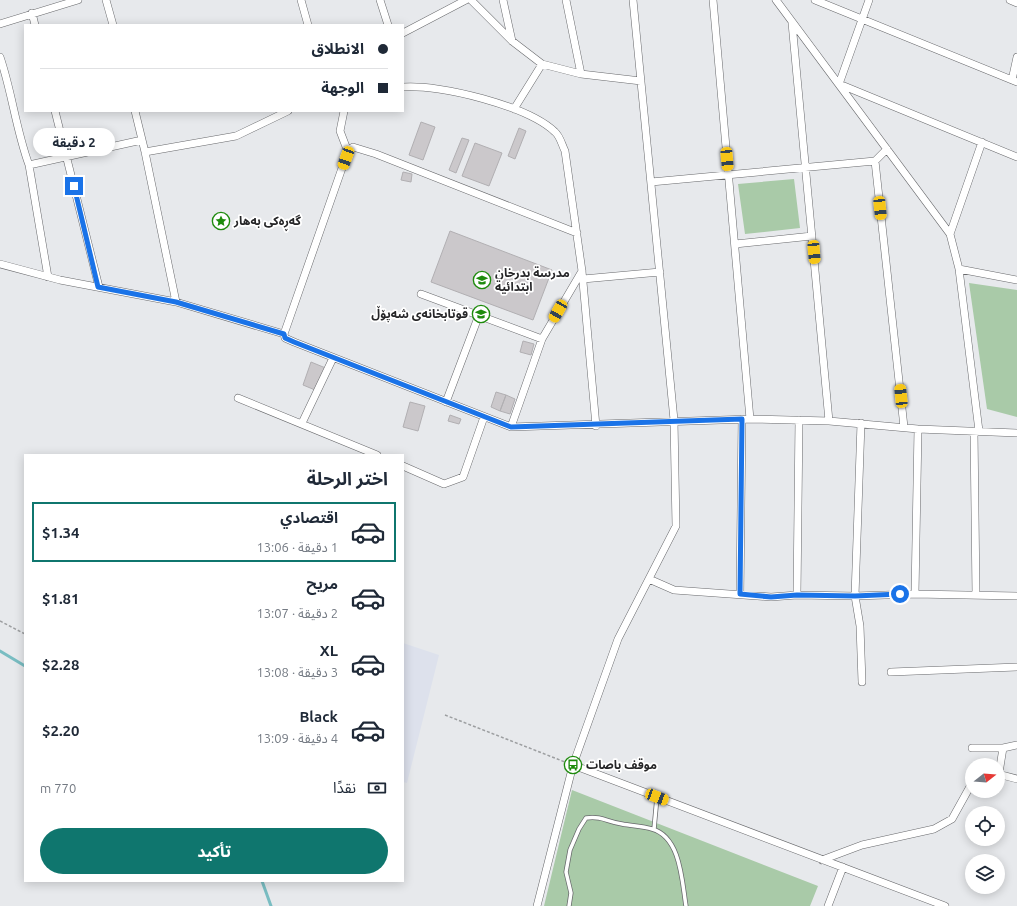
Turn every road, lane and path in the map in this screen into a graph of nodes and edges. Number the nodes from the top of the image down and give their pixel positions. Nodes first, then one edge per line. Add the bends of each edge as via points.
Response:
1 (78, 0) edge
2 (106, 0) edge
3 (301, 0) edge
4 (380, 0) edge
5 (466, 0) edge
6 (471, 0) edge
7 (503, 0) edge
8 (566, 0) edge
9 (634, 0) edge
10 (713, 0) edge
11 (776, 0) edge
12 (815, 0) edge
13 (869, 0) edge
14 (1010, 0) edge
15 (1017, 3) edge
16 (32, 13) junction
17 (862, 19) junction
18 (792, 22) junction
19 (0, 24) edge
20 (35, 24) edge
21 (113, 24) edge
22 (308, 24) edge
23 (388, 24) edge
24 (404, 32) edge
25 (512, 41) junction
26 (0, 57) edge
27 (1017, 57) edge
28 (542, 64) junction
29 (581, 74) junction
30 (641, 81) junction
31 (1014, 81) edge
32 (839, 84) junction
33 (404, 87) edge
34 (514, 109) junction
35 (55, 112) edge
36 (135, 112) edge
37 (286, 112) edge
38 (344, 112) edge
39 (142, 140) junction
40 (982, 142) junction
41 (887, 149) junction
42 (145, 152) junction
43 (348, 152) junction
44 (1017, 157) edge
45 (66, 158) junction
46 (875, 161) junction
47 (29, 165) junction
48 (805, 168) junction
49 (728, 175) junction
50 (651, 182) junction
51 (577, 233) junction
52 (950, 234) junction
53 (812, 236) junction
54 (735, 244) junction
55 (0, 264) edge
56 (960, 269) junction
57 (582, 270) junction
58 (660, 272) junction
59 (48, 277) junction
60 (583, 279) junction
61 (1017, 280) edge
62 (98, 287) junction
63 (421, 294) dead end
64 (176, 302) junction
65 (479, 316) junction
66 (284, 334) junction
67 (542, 339) junction
68 (333, 358) junction
69 (238, 398) dead end
70 (446, 402) junction
71 (484, 417) junction
72 (742, 419) junction
73 (750, 419) junction
74 (674, 420) junction
75 (799, 420) junction
76 (829, 421) junction
77 (302, 423) junction
78 (861, 423) junction
79 (596, 426) junction
80 (511, 427) junction
81 (904, 427) junction
82 (918, 429) junction
83 (976, 431) junction
84 (1017, 433) edge
85 (375, 454) edge
86 (404, 466) edge
87 (649, 579) junction
88 (740, 594) junction
89 (915, 594) junction
90 (976, 594) junction
91 (797, 595) junction
92 (855, 596) junction
93 (1017, 596) edge
94 (0, 621) edge
95 (24, 633) edge
96 (1017, 667) edge
97 (891, 672) dead end
98 (862, 682) dead end
99 (446, 715) dead end
100 (1017, 746) edge
101 (972, 748) dead end
102 (1003, 748) junction
103 (1001, 758) edge
104 (574, 765) junction
105 (1005, 776) edge
106 (1017, 779) edge
107 (965, 796) edge
108 (657, 797) junction
109 (654, 829) junction
110 (822, 860) junction
111 (843, 868) junction
112 (537, 906) edge
113 (569, 906) edge
114 (686, 906) edge
115 (828, 906) edge
116 (945, 906) edge

1 - 16 street
2 - 21 street
3 - 22 street
4 - 23 street
5 - 24 street
6 - 25 street
7 - 25 street
8 - 29 street
9 - 30 street
10 - 49 street
11 - 18 street
12 - 17 street
13 - 17 street
14 - 15 street
16 - 19 street
16 - 20 street
17 - 31 street
17 - 32 street
18 - 32 street
18 - 48 street
25 - 28 street
26 - 47 street via 21,143
27 - 31 street
28 - 29 street
28 - 34 street
29 - 30 street
30 - 50 street
32 - 40 street
32 - 41 street
33 - 34 street via 447,90
34 - 51 street via 542,122 557,133 565,151
35 - 45 street
36 - 39 street
37 - 42 street via 236,136
38 - 43 street via 340,132
39 - 42 street
39 - 45 street
40 - 44 street
40 - 52 street
41 - 46 street
41 - 52 street
42 - 64 street
43 - 51 street via 353,147 376,154
43 - 66 street
45 - 47 street
45 - 62 street
46 - 48 street
46 - 81 street
47 - 59 street
48 - 49 street
48 - 53 street
49 - 50 street
49 - 54 street
50 - 58 street
51 - 57 street
52 - 56 street
53 - 54 street
53 - 76 street
54 - 73 street
55 - 59 street
56 - 61 street
56 - 83 street
57 - 60 street
57 - 67 street
58 - 60 street
58 - 74 street
59 - 62 street
60 - 79 street
62 - 64 street
63 - 65 street
64 - 66 street
65 - 67 street
65 - 70 street
66 - 68 street via 285,338
67 - 80 street
68 - 70 street
68 - 77 street
69 - 77 street
70 - 71 street
71 - 80 street
71 - 86 street via 463,478 444,484
72 - 73 street
72 - 74 street
72 - 88 street
73 - 75 street
74 - 79 street
74 - 87 street via 676,526
75 - 76 street
75 - 91 street
76 - 78 street
77 - 85 street
78 - 81 street
78 - 92 street
79 - 80 street
81 - 82 street
82 - 83 street
82 - 89 street
83 - 84 street
83 - 90 street
87 - 88 street via 674,590
87 - 104 street via 618,638
88 - 91 street via 771,597
89 - 90 street
89 - 92 street
90 - 93 street
91 - 92 street
92 - 98 street via 860,626
94 - 95 path
96 - 97 street
99 - 104 path
100 - 102 street
101 - 102 street
102 - 103 street
104 - 108 street
104 - 112 street
105 - 106 street
107 - 110 street via 952,819 934,829 862,845
108 - 109 lane
108 - 110 street
109 - 113 lane via 618,824 598,816 586,818 579,829 566,872 571,893
109 - 114 lane via 670,841 676,854
110 - 111 street
111 - 115 street
111 - 116 street

